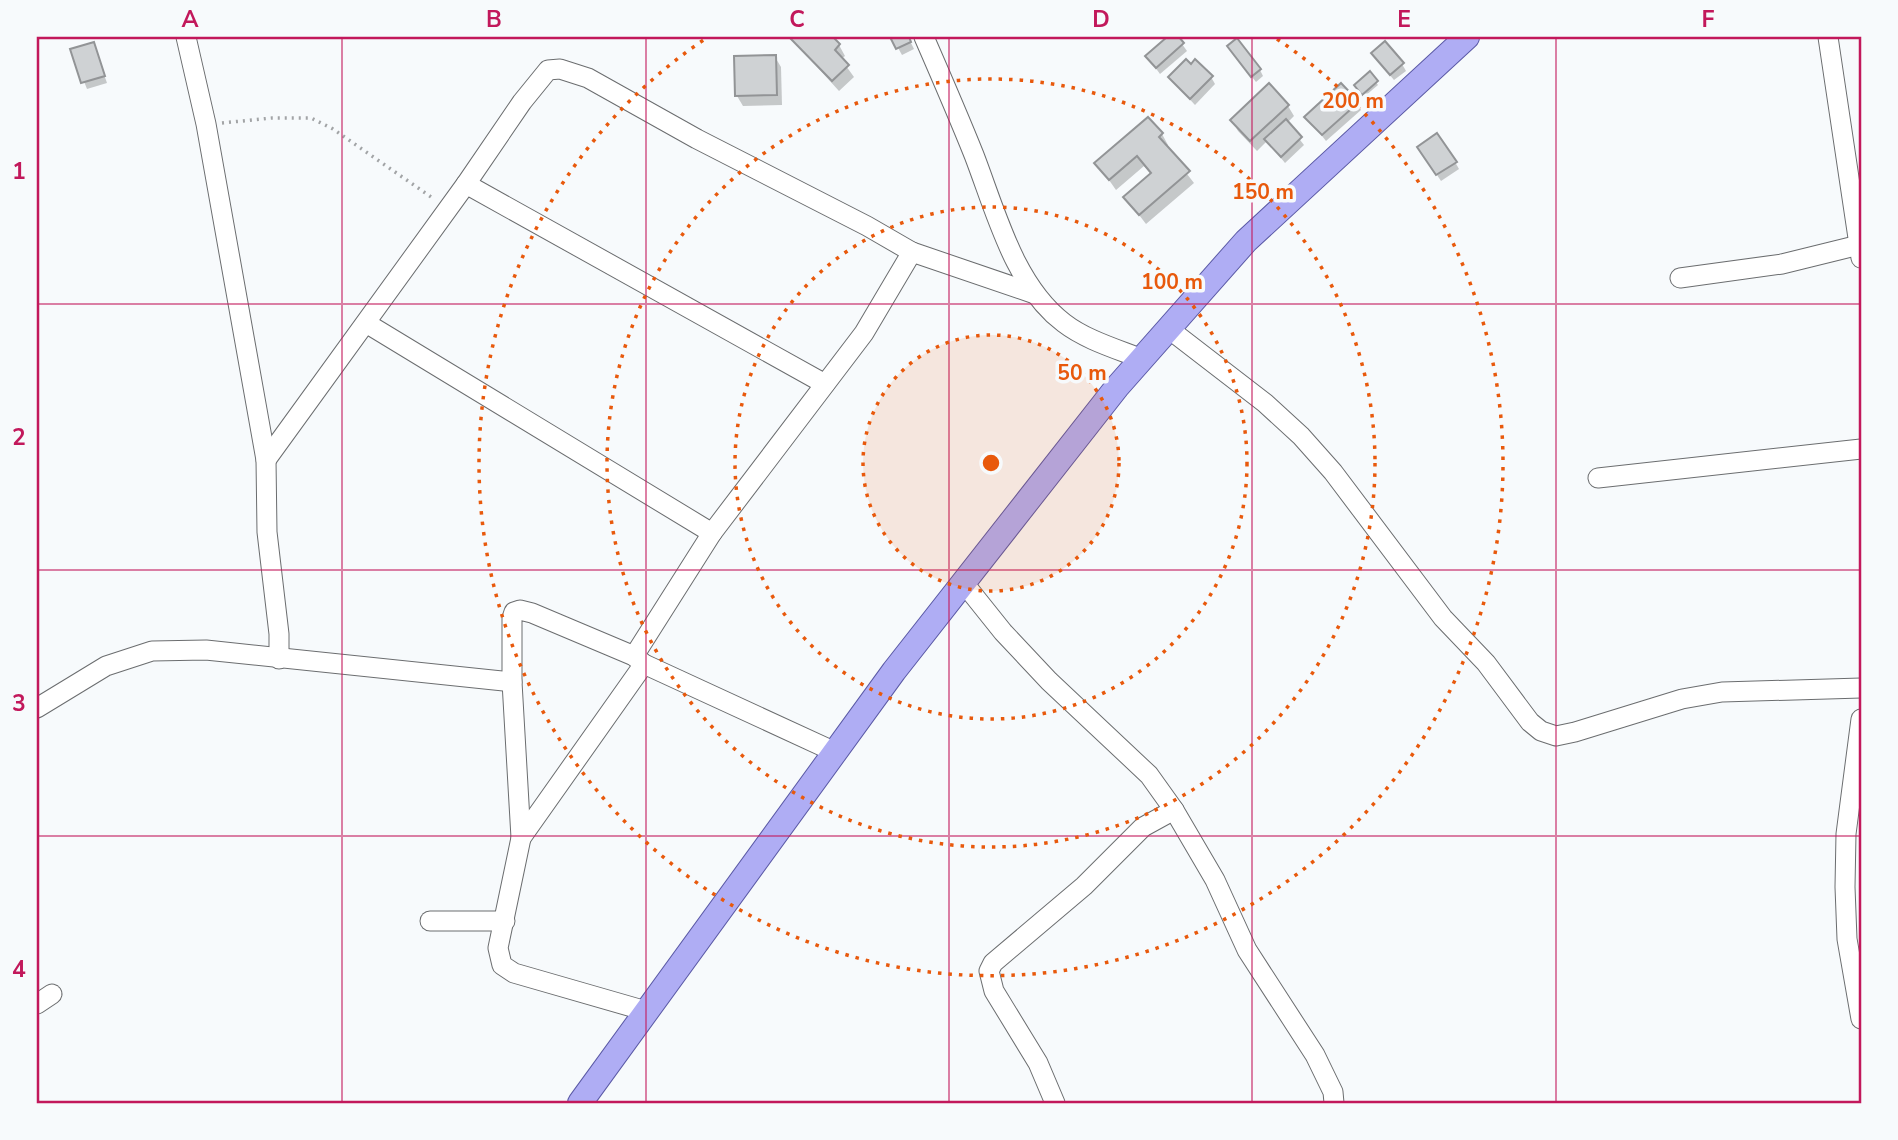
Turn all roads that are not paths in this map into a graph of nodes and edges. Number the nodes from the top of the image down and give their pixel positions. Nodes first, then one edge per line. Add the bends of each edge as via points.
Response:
1 (186, 37) edge
2 (924, 37) edge
3 (1467, 37) edge
4 (1828, 37) edge
5 (466, 184) junction
6 (912, 252) junction
7 (1860, 252) edge
8 (1680, 278) dead end
9 (1035, 294) junction
10 (366, 323) junction
11 (1169, 328) junction
12 (1142, 359) junction
13 (825, 384) junction
14 (1861, 449) edge
15 (265, 460) junction
16 (1598, 478) dead end
17 (712, 533) junction
18 (963, 582) junction
19 (279, 659) junction
20 (639, 660) junction
21 (512, 682) junction
22 (1861, 688) edge
23 (37, 708) edge
24 (1861, 719) edge
25 (835, 752) junction
26 (1174, 810) junction
27 (521, 838) junction
28 (430, 921) dead end
29 (505, 921) junction
30 (1860, 1010) edge
31 (646, 1011) junction
32 (580, 1103) edge
33 (1055, 1103) edge
34 (1334, 1103) edge

1 - 15 street via 206,124
2 - 9 street via 1014,256
3 - 11 main road via 1246,241
4 - 7 street
5 - 6 street via 548,70 560,69 588,78
5 - 10 street
5 - 13 street
6 - 9 street
6 - 13 street via 864,333
7 - 8 street
9 - 12 street via 1065,323
10 - 15 street
10 - 17 street
11 - 12 main road
11 - 22 street via 1301,436 1443,618 1541,730 1556,736 1722,692
12 - 18 main road
13 - 17 street
14 - 16 street
15 - 19 street
17 - 20 street
18 - 25 main road
18 - 26 street via 1049,681 1149,775
19 - 21 street
19 - 23 street via 206,650 152,651 106,666
20 - 21 street via 520,610 512,618
20 - 25 street
20 - 27 street
21 - 27 street
24 - 30 street via 1845,861 1847,939
25 - 31 main road
26 - 33 street via 1143,827 989,971 994,991 1038,1063
26 - 34 street via 1215,880 1247,950 1315,1055
27 - 29 street
28 - 29 street
29 - 31 street via 498,948 502,965 514,973
31 - 32 main road

